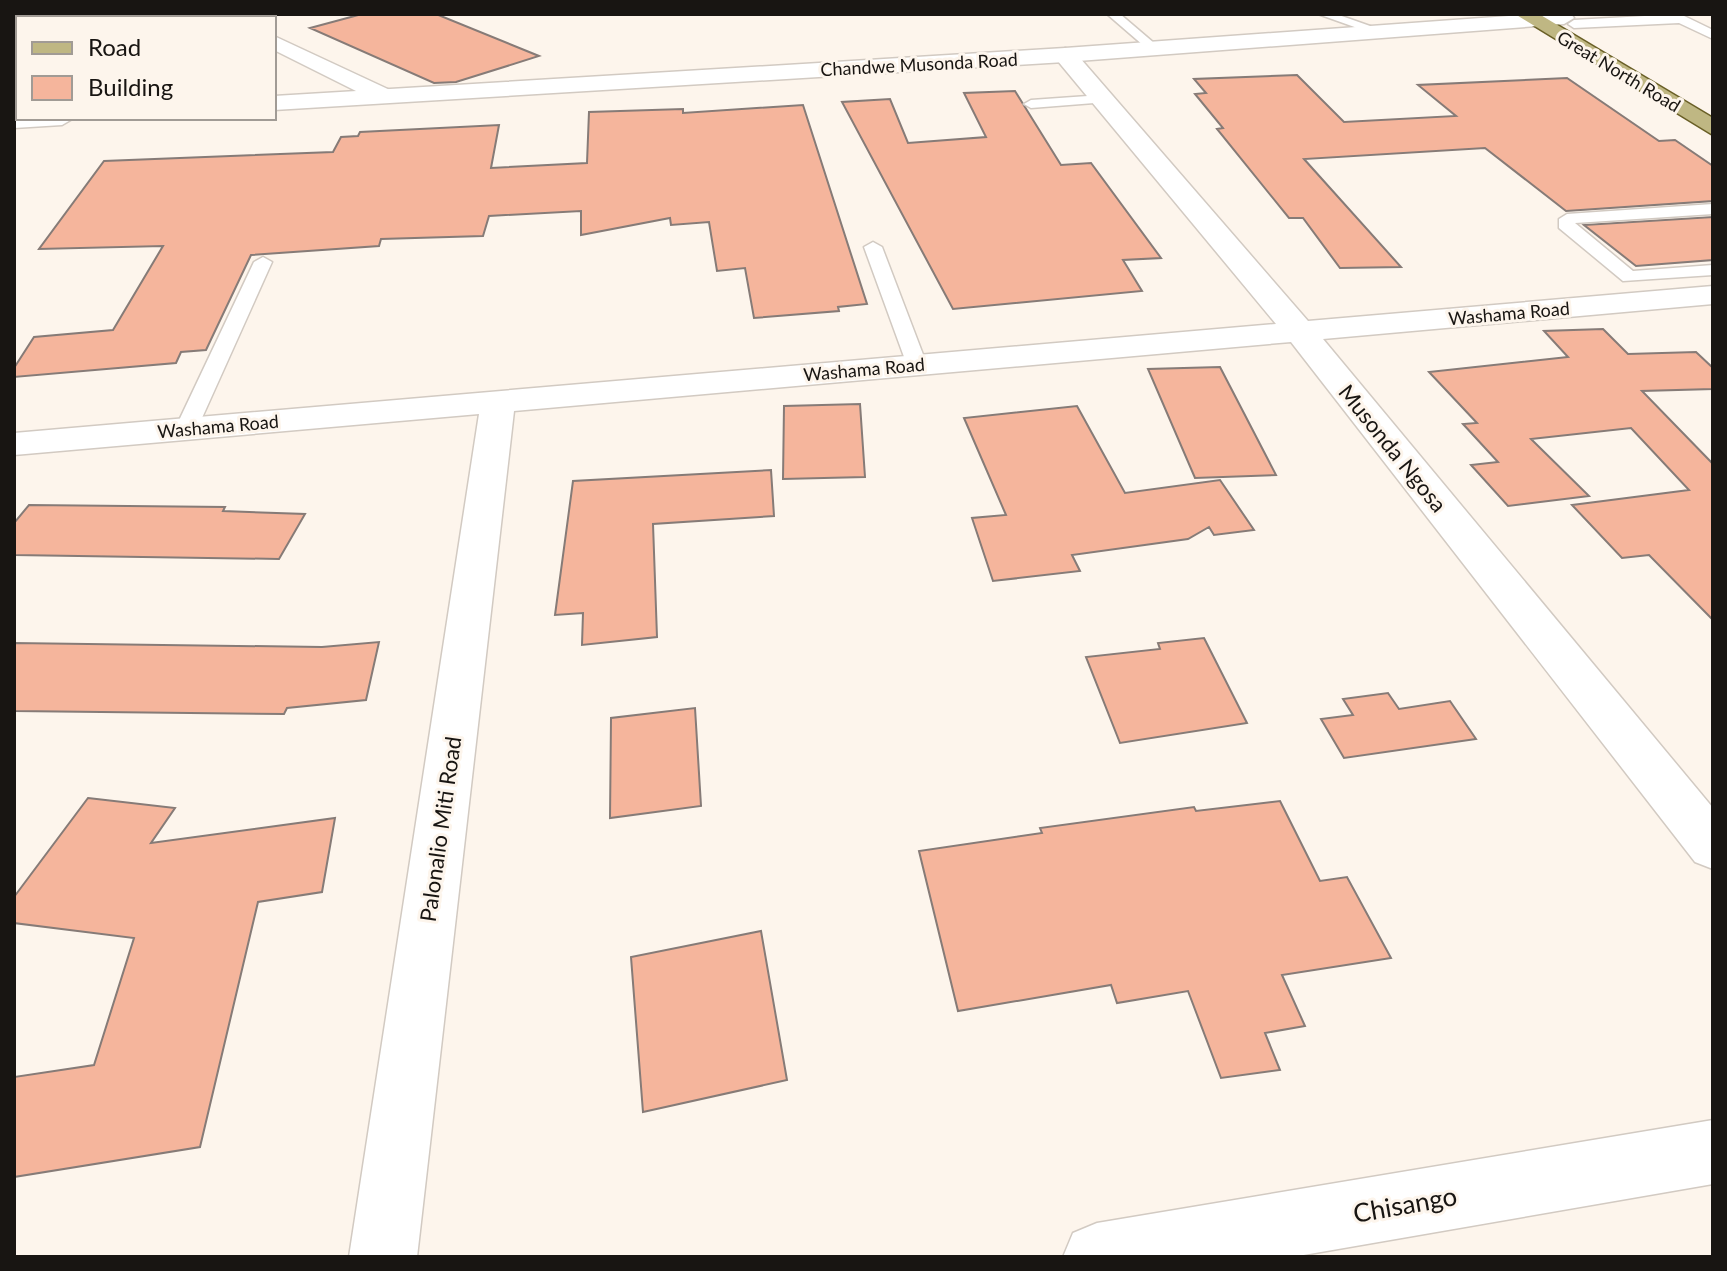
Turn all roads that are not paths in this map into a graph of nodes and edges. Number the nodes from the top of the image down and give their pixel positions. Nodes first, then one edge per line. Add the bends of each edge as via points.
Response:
1 (1113, 14) edge
2 (1324, 14) edge
3 (1529, 17) edge
4 (1676, 17) edge
5 (1565, 19) edge
6 (1381, 32) junction
7 (1711, 33) edge
8 (276, 43) edge
9 (1155, 49) junction
10 (1065, 55) junction
11 (384, 96) junction
12 (1102, 99) junction
13 (276, 103) edge
14 (1031, 104) dead end
15 (1713, 104) edge
16 (1713, 128) edge
17 (1713, 209) edge
18 (873, 247) dead end
19 (263, 262) dead end
20 (1713, 270) edge
21 (1713, 295) edge
22 (1300, 332) junction
23 (917, 365) junction
24 (498, 401) junction
25 (186, 429) junction
26 (14, 444) edge
27 (1713, 846) edge
28 (1713, 1152) edge
29 (383, 1257) edge
30 (1097, 1257) edge

1 - 9 lane
2 - 6 lane
3 - 5 street, Chandwe Musonda Road
3 - 6 street, Chandwe Musonda Road
3 - 16 main road, Great North Road
4 - 5 lane
4 - 7 lane
5 - 15 main road, Great North Road
6 - 9 street, Chandwe Musonda Road
8 - 11 street
9 - 10 street, Chandwe Musonda Road
10 - 11 street, Chandwe Musonda Road
10 - 12 street, Musonda Ngosa
11 - 13 street, Chandwe Musonda Road
12 - 14 lane
12 - 22 street, Musonda Ngosa
17 - 20 lane via 1567,219 1567,228 1629,277
18 - 23 lane
19 - 25 lane
21 - 22 street, Washama Road
22 - 23 street, Washama Road
22 - 27 street, Musonda Ngosa
23 - 24 street, Washama Road
24 - 25 street, Washama Road
24 - 29 street, Palonalio Miti Road
25 - 26 street, Washama Road
28 - 30 street, Chisango

